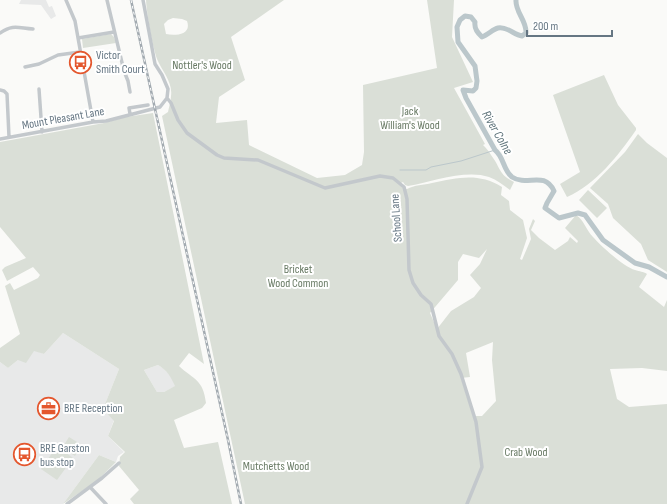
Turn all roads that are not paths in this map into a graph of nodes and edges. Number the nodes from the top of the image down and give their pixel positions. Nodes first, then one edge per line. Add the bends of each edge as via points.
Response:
1 (66, 0) edge
2 (107, 0) edge
3 (144, 0) edge
4 (33, 29) dead end
5 (114, 32) junction
6 (0, 33) edge
7 (78, 38) junction
8 (80, 52) junction
9 (25, 67) dead end
10 (39, 89) dead end
11 (0, 90) edge
12 (130, 92) dead end
13 (166, 98) junction
14 (148, 104) dead end
15 (130, 114) junction
16 (93, 122) junction
17 (42, 132) junction
18 (9, 137) junction
19 (0, 138) edge
20 (119, 463) dead end
21 (90, 487) junction
22 (67, 504) edge
23 (106, 504) edge
24 (466, 504) edge

1 - 7 street
2 - 5 street
3 - 13 street via 155,64 168,89
4 - 6 street via 12,27
5 - 7 street
5 - 12 street
7 - 8 street
8 - 9 street via 58,55
8 - 16 street
10 - 17 street
11 - 18 street via 7,94
13 - 15 street, Mount Pleasant Lane via 159,108
13 - 24 street, School Lane via 171,102 178,120 187,133 224,158 258,160 325,188 380,176 393,178 404,187 407,199 411,277 421,295 431,304 439,336 452,354 461,374 476,422 482,467
14 - 15 street, Mount Pleasant Lane via 129,108
15 - 16 street, Mount Pleasant Lane
16 - 17 street, Mount Pleasant Lane
17 - 18 street, Mount Pleasant Lane
18 - 19 street, Mount Pleasant Lane
20 - 21 street
21 - 22 street
21 - 23 street

